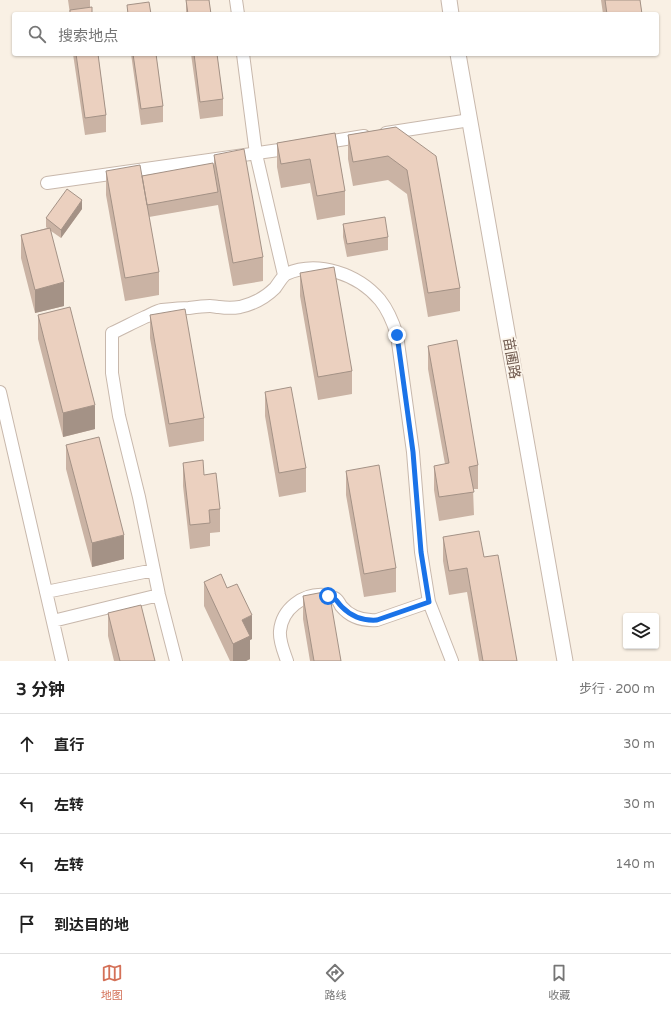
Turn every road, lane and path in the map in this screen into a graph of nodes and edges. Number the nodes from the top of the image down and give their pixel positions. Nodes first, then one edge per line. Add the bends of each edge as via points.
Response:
1 (236, 0) edge
2 (449, 0) edge
3 (238, 12) edge
4 (451, 12) edge
5 (243, 56) edge
6 (458, 56) edge
7 (470, 120) junction
8 (256, 154) junction
9 (47, 183) dead end
10 (284, 275) junction
11 (0, 392) edge
12 (154, 570) junction
13 (46, 592) junction
14 (159, 595) junction
15 (429, 602) junction
16 (53, 621) junction
17 (62, 661) edge
18 (176, 661) edge
19 (287, 661) edge
20 (452, 661) edge
21 (565, 661) edge

1 - 3 street
2 - 4 street
5 - 8 street
6 - 7 street, 苗圃路
7 - 8 street
7 - 21 street, 苗圃路
8 - 9 street
8 - 10 street
10 - 12 street via 274,289 250,304 231,308 211,306 160,310 112,333 112,373 119,416
10 - 15 street via 318,269 351,277 372,291 388,311 397,335
11 - 13 street
12 - 13 street
12 - 14 street
13 - 16 street
14 - 16 street
14 - 18 street
15 - 19 street via 369,621 347,612 336,599 328,596 311,596 303,599 289,609 282,623 280,640
15 - 20 street
16 - 17 street

